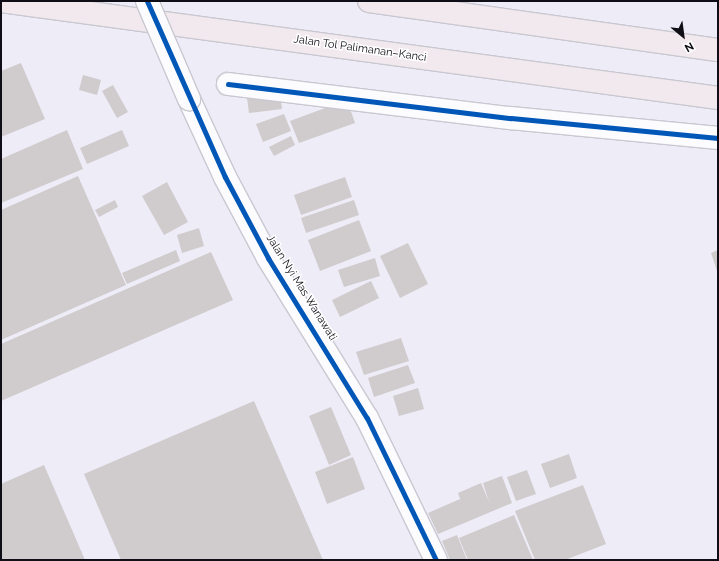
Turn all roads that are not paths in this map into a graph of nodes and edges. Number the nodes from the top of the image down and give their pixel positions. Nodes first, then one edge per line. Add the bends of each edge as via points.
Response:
1 (1, 1) edge
2 (147, 1) edge
3 (369, 1) edge
4 (718, 50) edge
5 (228, 84) dead end
6 (718, 98) edge
7 (718, 138) edge
8 (436, 560) edge

1 - 6 highway, Jalan Tol Palimanan–Kanci
2 - 8 street, Jalan Nyi Mas Wanawati, bridge via 225,177 268,258 367,418
3 - 4 highway
5 - 7 street via 511,118

